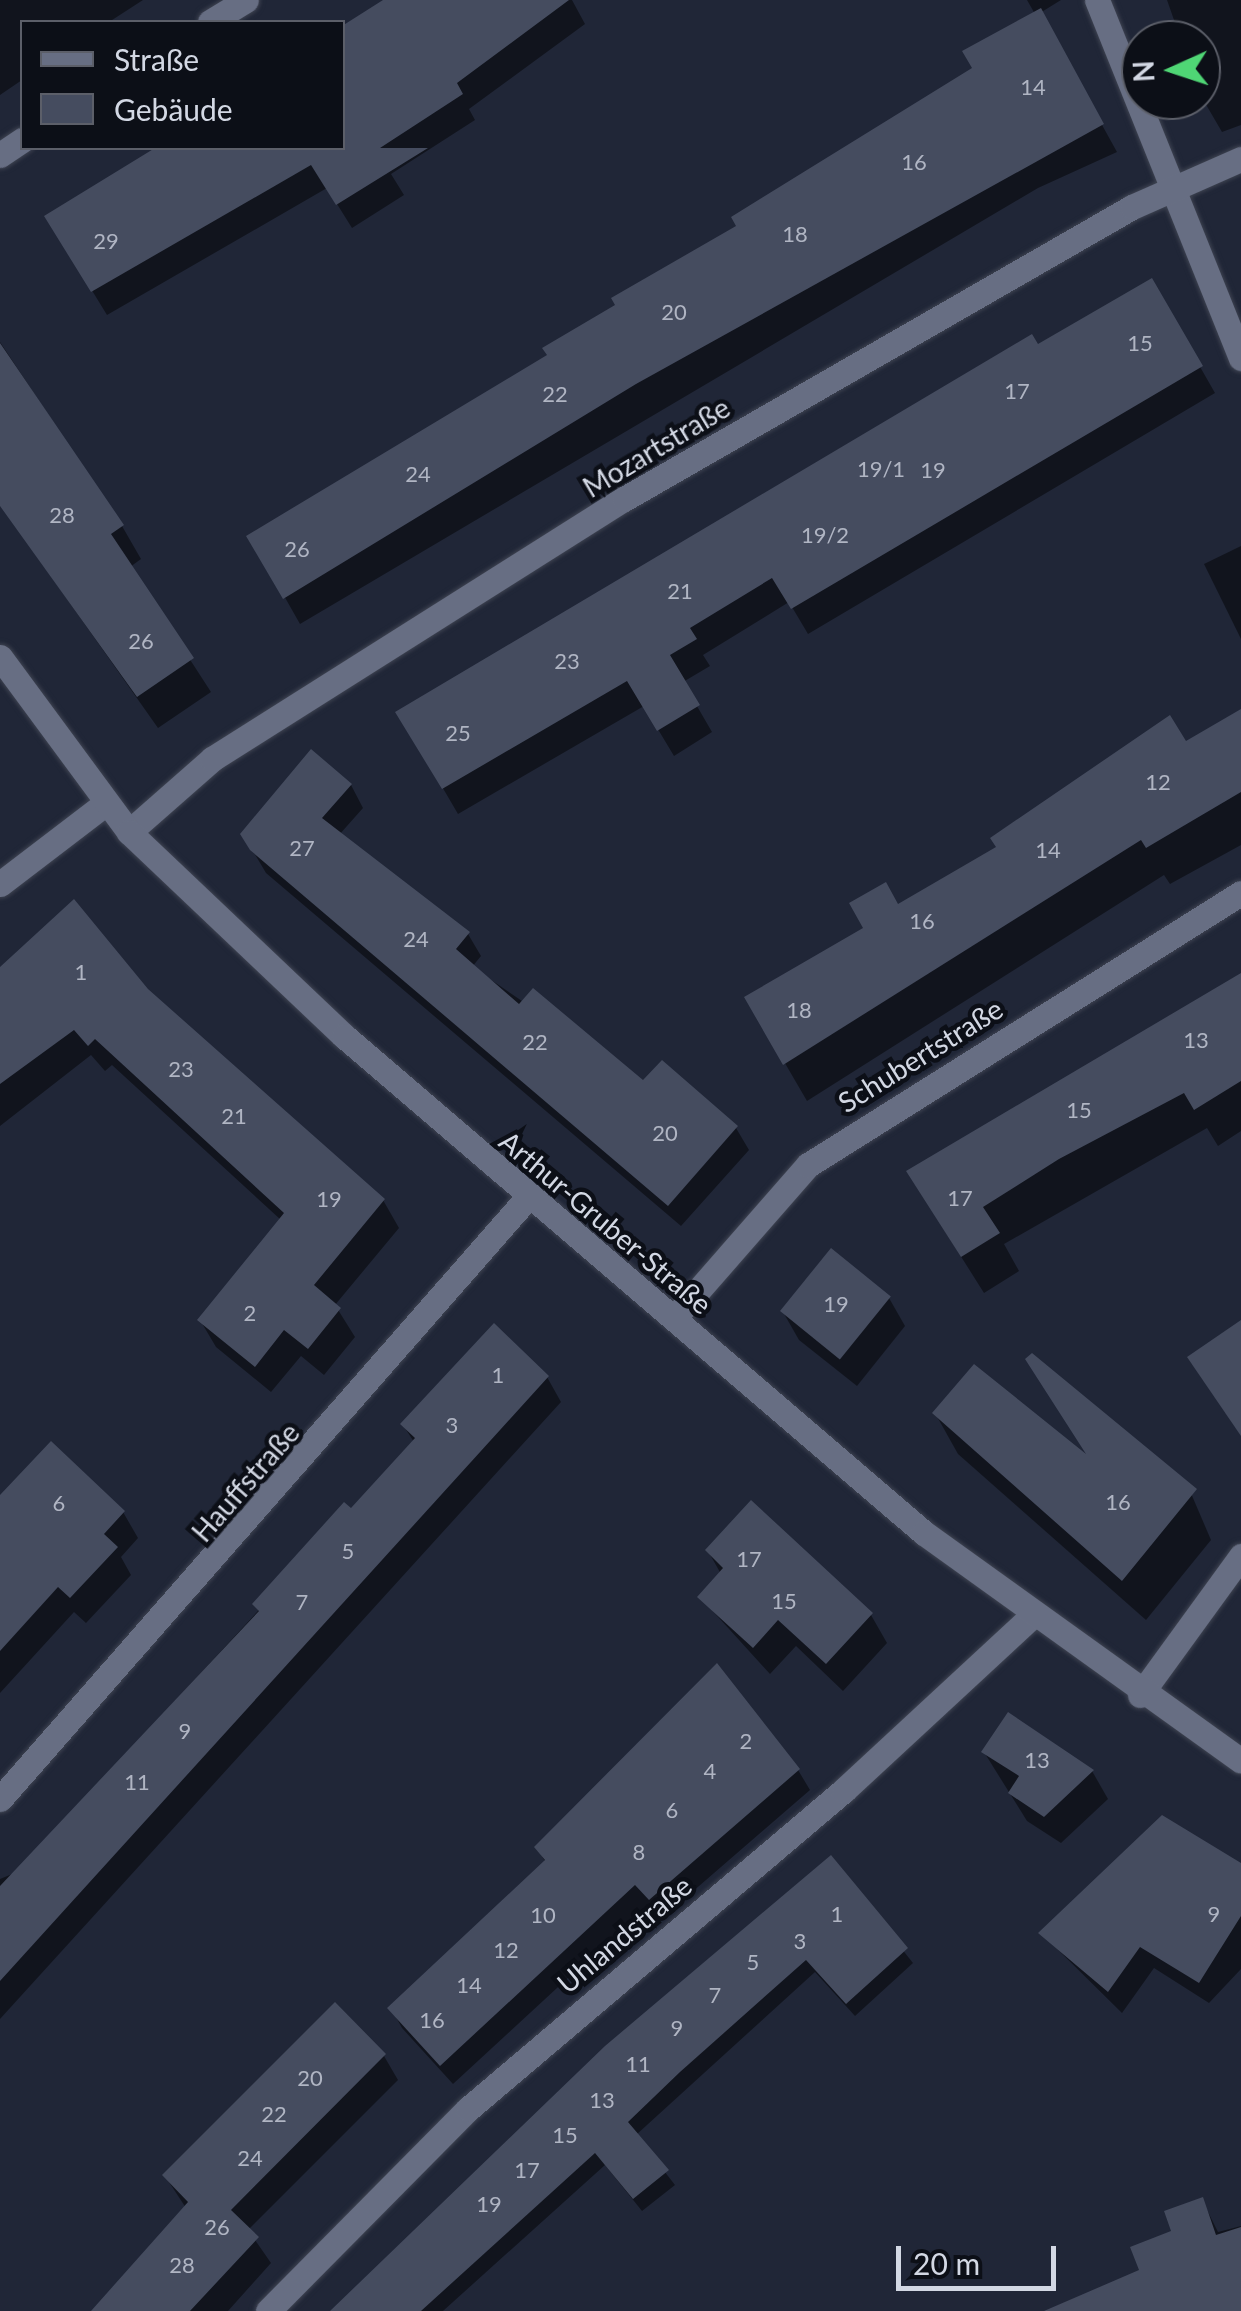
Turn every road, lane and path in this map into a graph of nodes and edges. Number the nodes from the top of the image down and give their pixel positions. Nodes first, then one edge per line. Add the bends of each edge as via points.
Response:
1 (246, 0) edge
2 (1097, 0) edge
3 (213, 20) edge
4 (1241, 158) edge
5 (1173, 186) junction
6 (1241, 358) edge
7 (0, 657) edge
8 (106, 803) junction
9 (129, 832) junction
10 (0, 884) edge
11 (1241, 893) edge
12 (528, 1198) junction
13 (674, 1318) junction
14 (1241, 1556) edge
15 (1031, 1617) junction
16 (1140, 1695) junction
17 (1241, 1760) edge
18 (0, 1799) edge
19 (268, 2311) edge

1 - 3 street
2 - 5 street
4 - 5 street, Mozartstraße
5 - 6 street
5 - 9 street, Mozartstraße via 624,499 212,759
7 - 8 street, Arthur-Gruber-Straße
8 - 9 street, Arthur-Gruber-Straße
8 - 10 street
9 - 12 street, Arthur-Gruber-Straße via 205,912
11 - 13 street, Schubertstraße via 808,1164
12 - 13 street, Arthur-Gruber-Straße
12 - 18 street, Hauffstraße
13 - 15 street, Arthur-Gruber-Straße
14 - 16 street
15 - 16 street, Arthur-Gruber-Straße
15 - 19 street, Uhlandstraße via 858,1778 482,2096
16 - 17 street, Arthur-Gruber-Straße

